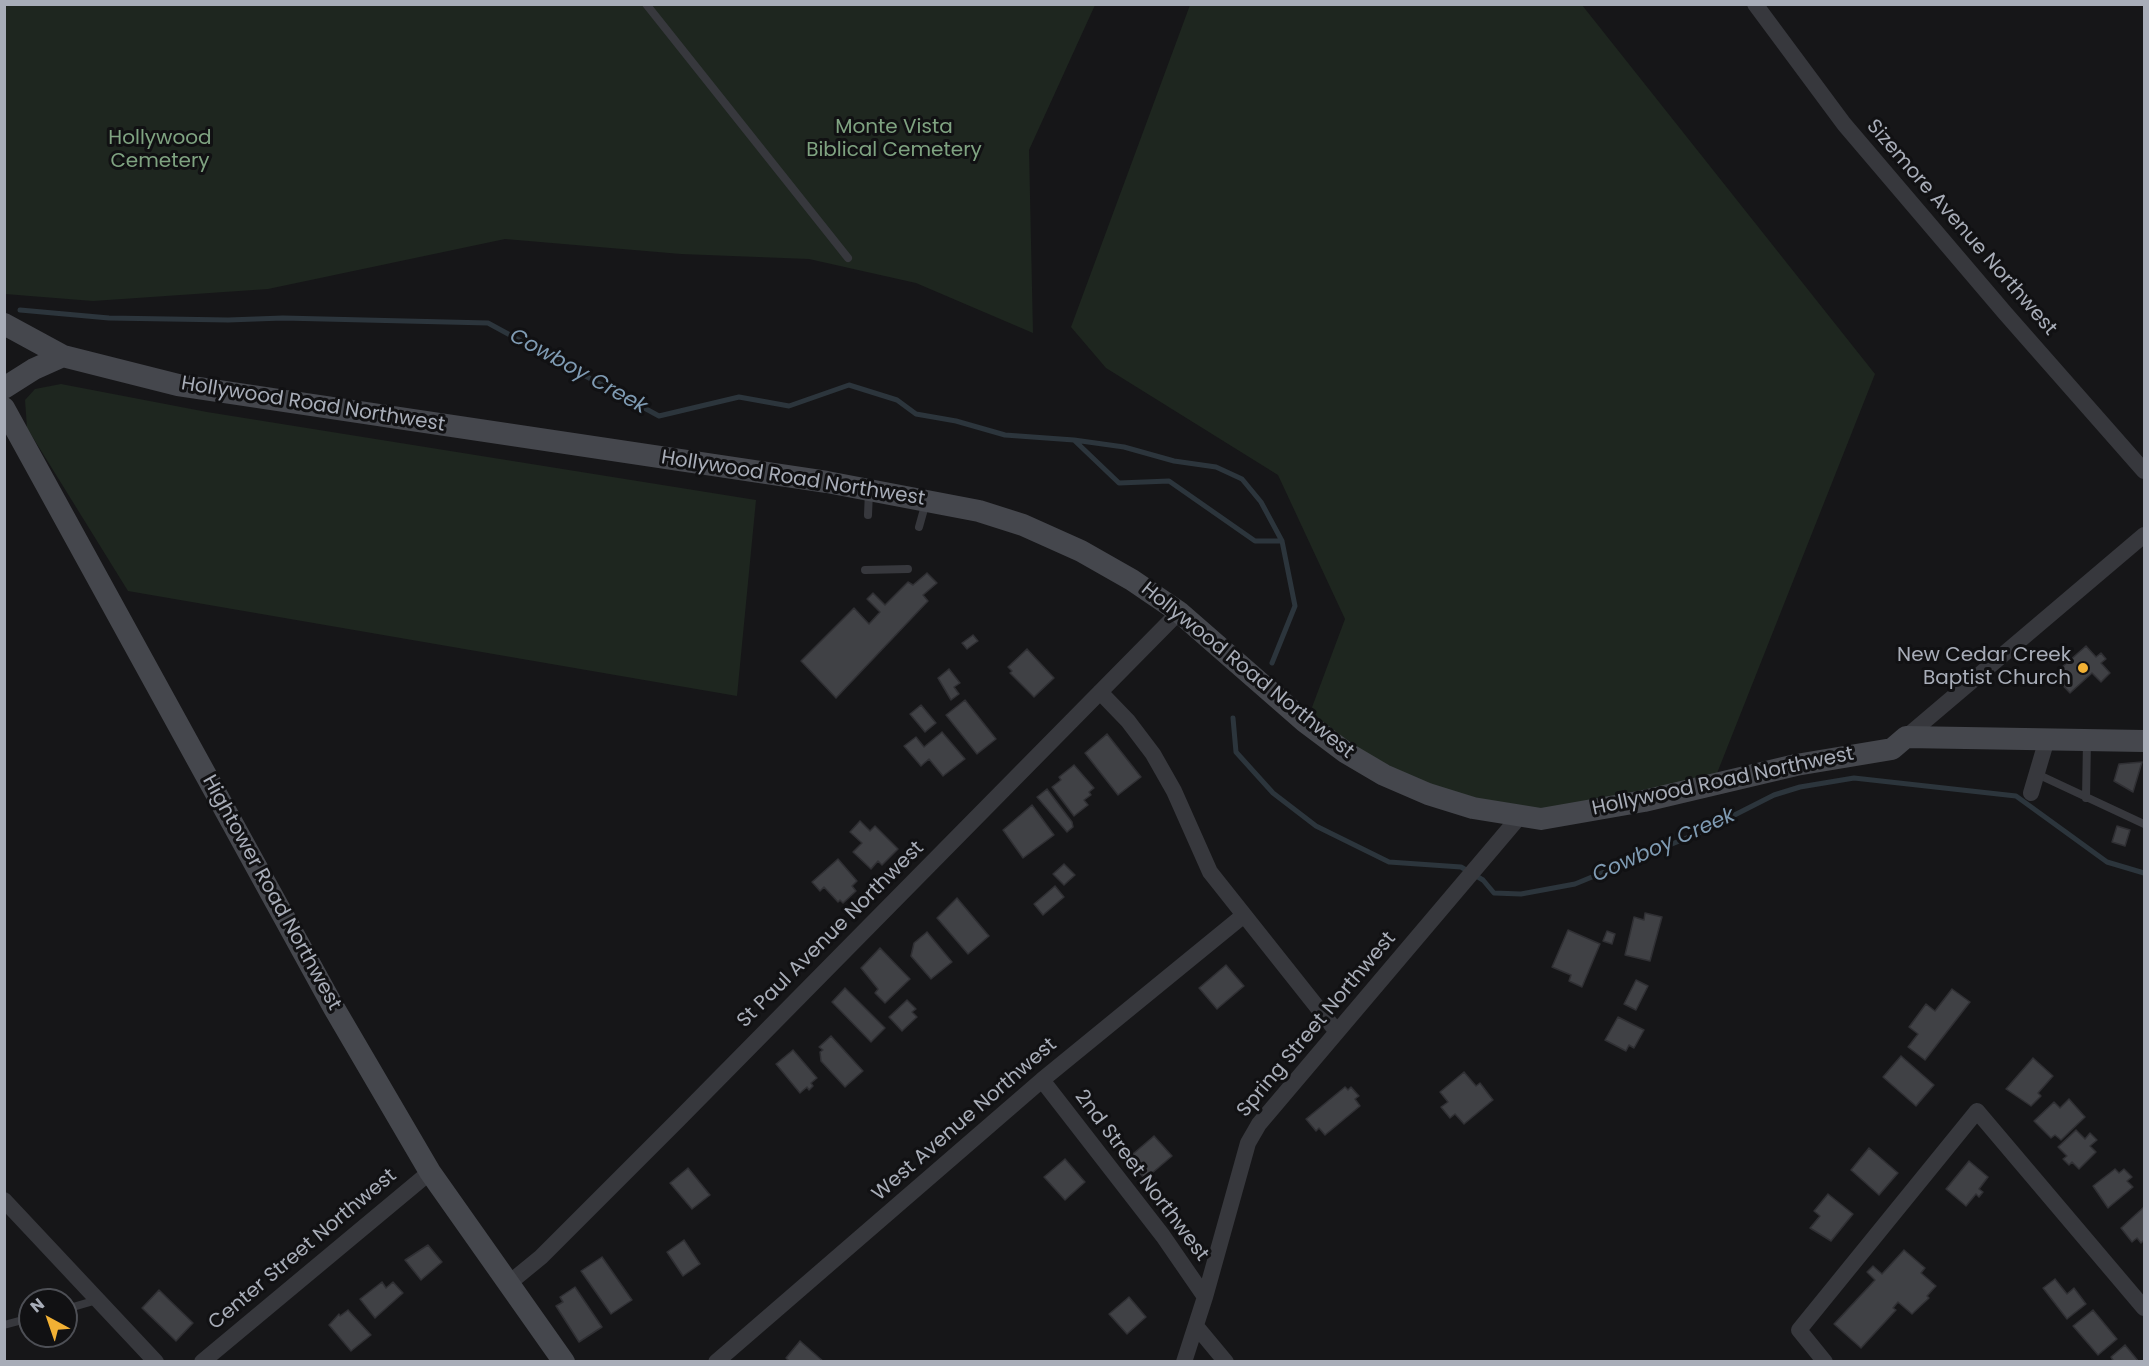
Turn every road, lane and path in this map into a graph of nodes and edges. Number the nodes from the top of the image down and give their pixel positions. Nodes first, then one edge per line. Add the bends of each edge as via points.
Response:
1 (646, 4) edge
2 (1755, 4) edge
3 (848, 258) dead end
4 (4, 324) edge
5 (63, 356) junction
6 (4, 388) edge
7 (4, 408) edge
8 (2145, 471) edge
9 (869, 490) junction
10 (926, 501) junction
11 (868, 515) dead end
12 (919, 527) dead end
13 (2145, 535) edge
14 (908, 569) dead end
15 (865, 570) dead end
16 (1179, 612) junction
17 (1100, 692) junction
18 (1906, 737) junction
19 (2047, 739) junction
20 (2087, 740) junction
21 (2145, 741) edge
22 (2037, 774) junction
23 (2031, 793) dead end
24 (2086, 798) junction
25 (1520, 816) junction
26 (2145, 824) edge
27 (1244, 915) junction
28 (1337, 1032) junction
29 (1042, 1080) junction
30 (430, 1172) junction
31 (4, 1200) edge
32 (508, 1284) junction
33 (1205, 1297) junction
34 (98, 1300) junction
35 (78, 1306) edge
36 (2145, 1308) edge
37 (1196, 1326) junction
38 (156, 1362) edge
39 (202, 1362) edge
40 (564, 1362) edge
41 (716, 1362) edge
42 (1184, 1362) edge
43 (1226, 1362) edge
44 (1825, 1362) edge

1 - 3 lane
2 - 8 street, Sizemore Avenue Northwest via 1844,124
4 - 5 street, Hollywood Road Northwest
5 - 6 street
5 - 9 street, Hollywood Road Northwest via 178,385
7 - 30 street, Hightower Road Northwest via 334,1008
9 - 10 street, Hollywood Road Northwest
9 - 11 lane
10 - 12 lane
10 - 16 street, Hollywood Road Northwest via 979,511 1023,525 1132,580
13 - 18 street
14 - 15 lane
16 - 17 street, St Paul Avenue Northwest
16 - 25 street, Hollywood Road Northwest via 1345,752 1428,794 1473,808
17 - 27 street via 1153,754 1210,873
17 - 32 street, St Paul Avenue Northwest via 678,1120 541,1257
18 - 19 street, Hollywood Road Northwest
18 - 25 street, Hollywood Road Northwest via 1892,749 1796,765 1644,801 1541,819
19 - 20 street, Hollywood Road Northwest
19 - 22 street
20 - 21 street, Hollywood Road Northwest
20 - 24 lane
22 - 23 street
22 - 24 lane
24 - 26 lane
25 - 28 street, Spring Street Northwest
27 - 28 street
27 - 29 street, West Avenue Northwest
28 - 33 street, Spring Street Northwest via 1259,1124 1248,1143
29 - 33 street, 2nd Street Northwest via 1163,1236
29 - 41 street, West Avenue Northwest
30 - 32 street, Hightower Road Northwest
30 - 39 street, Center Street Northwest
31 - 34 street
32 - 40 street, Hightower Road Northwest
33 - 37 street, Spring Street Northwest
34 - 35 lane
34 - 38 street
36 - 44 street via 1977,1111 1799,1330
37 - 42 street, Spring Street Northwest
37 - 43 street

